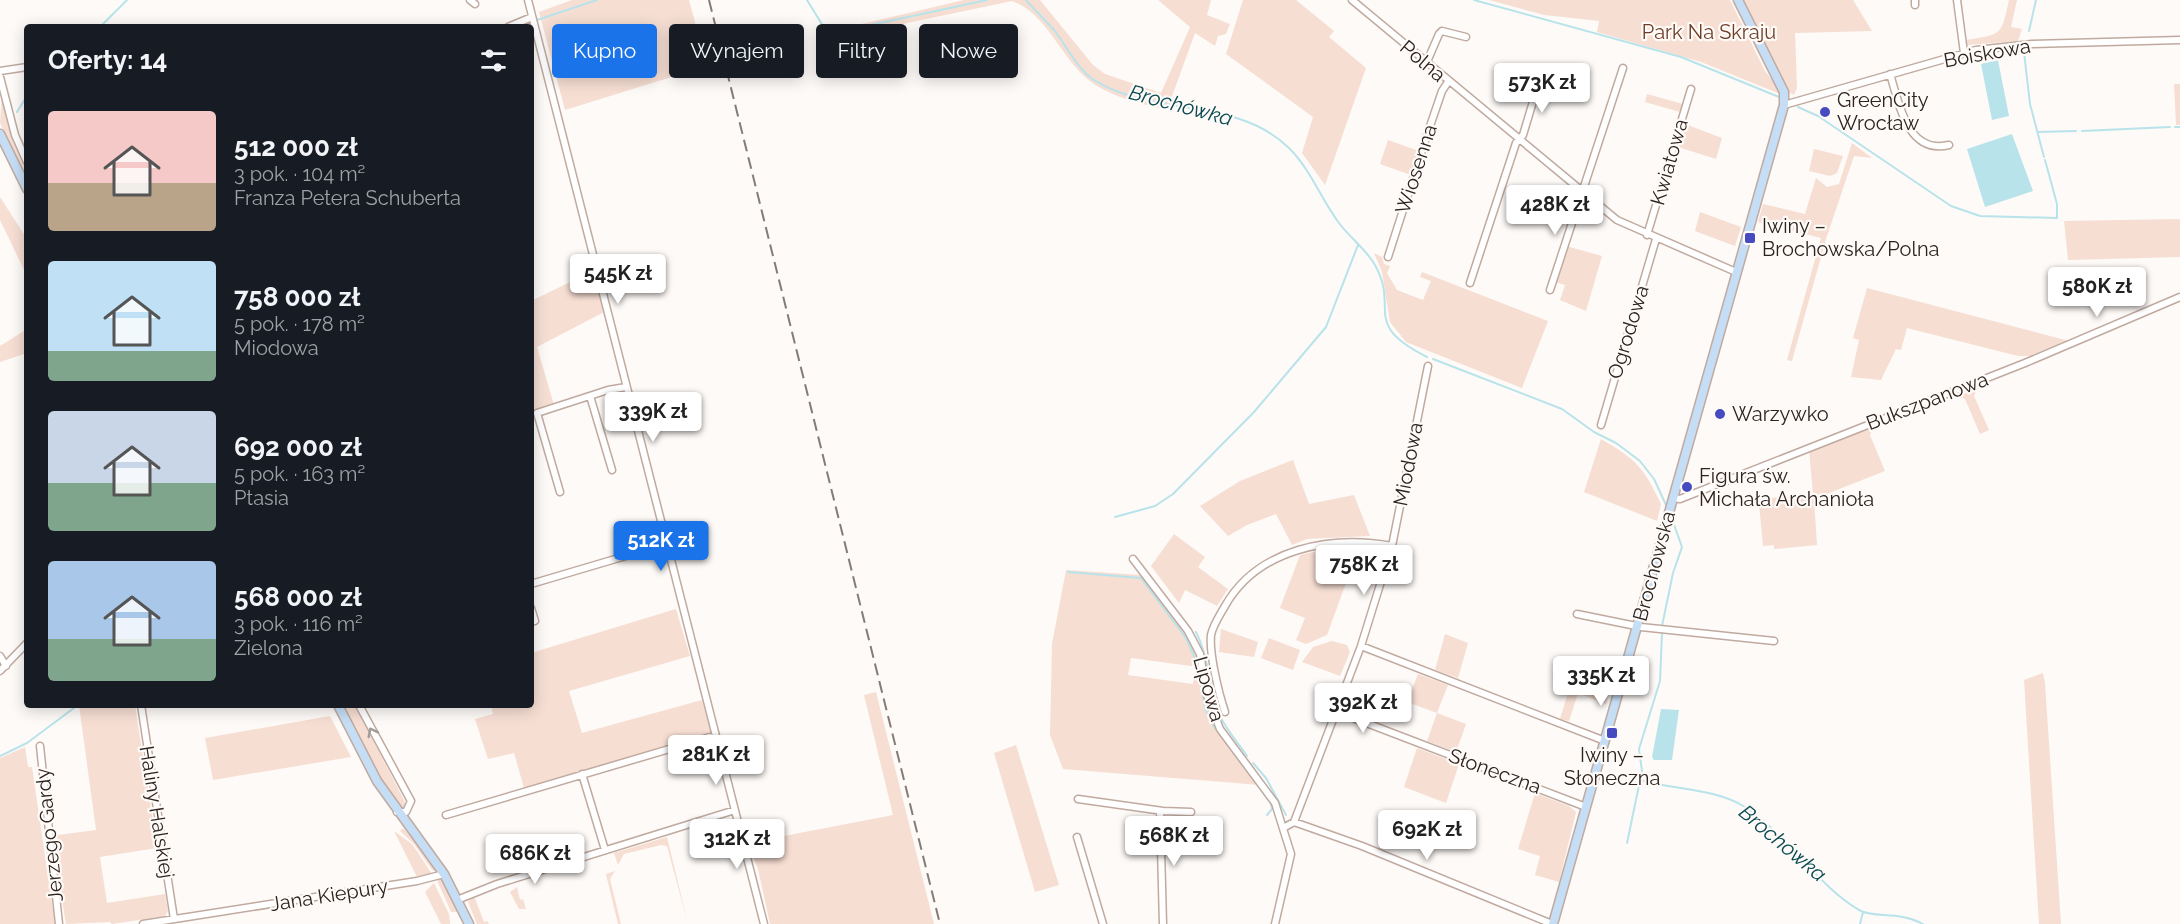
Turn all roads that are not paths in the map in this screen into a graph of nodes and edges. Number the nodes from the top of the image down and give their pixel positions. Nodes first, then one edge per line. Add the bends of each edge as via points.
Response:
1 (528, 0) edge
2 (1352, 0) edge
3 (1738, 0) edge
4 (1957, 0) edge
5 (532, 17) junction
6 (515, 24) edge
7 (534, 24) edge
8 (534, 25) edge
9 (1466, 37) dead end
10 (2180, 40) edge
11 (1964, 53) junction
12 (1426, 64) junction
13 (24, 67) edge
14 (1623, 68) dead end
15 (0, 71) edge
16 (1541, 75) dead end
17 (1886, 75) junction
18 (0, 77) edge
19 (1448, 82) junction
20 (1691, 89) dead end
21 (1784, 105) junction
22 (0, 134) edge
23 (1519, 140) junction
24 (1949, 145) dead end
25 (24, 155) edge
26 (24, 183) edge
27 (1582, 192) junction
28 (1647, 235) junction
29 (1656, 239) junction
30 (1388, 257) dead end
31 (1736, 273) junction
32 (1470, 284) dead end
33 (1550, 290) dead end
34 (2180, 297) edge
35 (1428, 366) dead end
36 (626, 387) junction
37 (590, 396) junction
38 (1601, 425) dead end
39 (612, 470) dead end
40 (560, 492) dead end
41 (1673, 498) junction
42 (666, 544) junction
43 (1392, 546) junction
44 (1133, 559) dead end
45 (534, 583) edge
46 (1577, 614) dead end
47 (534, 618) edge
48 (535, 621) dead end
49 (1637, 627) junction
50 (1774, 641) dead end
51 (24, 646) edge
52 (1361, 646) junction
53 (0, 656) edge
54 (3, 669) edge
55 (141, 708) edge
56 (340, 708) edge
57 (361, 708) edge
58 (1335, 711) junction
59 (1225, 712) dead end
60 (710, 737) dead end
61 (1605, 741) junction
62 (40, 746) dead end
63 (582, 774) junction
64 (1078, 799) dead end
65 (1586, 807) junction
66 (735, 810) junction
67 (1160, 811) junction
68 (397, 812) junction
69 (1191, 812) dead end
70 (446, 815) dead end
71 (1294, 822) junction
72 (1283, 824) junction
73 (1077, 837) dead end
74 (605, 850) junction
75 (444, 874) junction
76 (457, 900) junction
77 (174, 919) junction
78 (59, 924) edge
79 (143, 924) edge
80 (469, 924) edge
81 (764, 924) edge
82 (1103, 924) edge
83 (1163, 924) edge
84 (1275, 924) edge
85 (1553, 924) edge

1 - 5 street
2 - 12 street, Polna
3 - 21 street, Brochowska via 1784,92
4 - 11 street
5 - 6 street
5 - 7 street
8 - 36 street
9 - 12 street via 1439,34
10 - 11 street, Boiskowa via 2031,44
11 - 17 street, Boiskowa
12 - 19 street, Polna
13 - 15 street
14 - 27 street
16 - 23 street
17 - 21 street, Boiskowa
17 - 24 street via 1910,132 1929,145
18 - 25 street
19 - 23 street, Polna
19 - 30 street, Wiosenna
20 - 28 street, Kwiatowa
21 - 31 street, Brochowska
22 - 26 street
23 - 27 street, Polna
23 - 32 street
27 - 28 street, Polna via 1617,220
27 - 33 street
28 - 29 street, Polna
29 - 31 street, Polna
29 - 38 street, Ogrodowa
31 - 41 street, Brochowska
34 - 41 street, Bukszpanowa via 1950,393 1680,499
35 - 43 street, Miodowa
36 - 37 street
36 - 42 street
37 - 39 street
37 - 40 street via 537,413
41 - 49 street, Brochowska
42 - 45 street
42 - 66 street
43 - 52 street, Miodowa
43 - 59 street via 1349,541 1316,544 1268,564 1241,583 1211,635
44 - 72 street, Lipowa via 1188,631 1200,654 1207,695 1220,729 1266,787
46 - 49 street
47 - 48 street
49 - 50 street
49 - 61 street, Brochowska
51 - 54 street
52 - 58 street, Miodowa
52 - 61 street
53 - 54 street
55 - 77 street, Haliny Halskiej
56 - 68 street
68 -> 57 street via 406,812 411,801
58 - 65 street, Słoneczna
58 - 71 street, Miodowa
60 - 63 street
61 - 65 street, Brochowska
62 - 78 street, Jerzego Gardy
63 - 70 street
63 - 74 street
64 - 67 street
65 - 85 street, Brochowska
66 - 74 street
66 - 81 street
67 - 69 street
67 - 83 street
68 - 75 street
71 - 72 street
71 - 85 street
72 - 84 street via 1291,861
73 - 82 street
74 - 76 street
75 - 76 street
75 - 77 street, Jana Kiepury
76 - 80 street
77 - 79 street, Jana Kiepury

